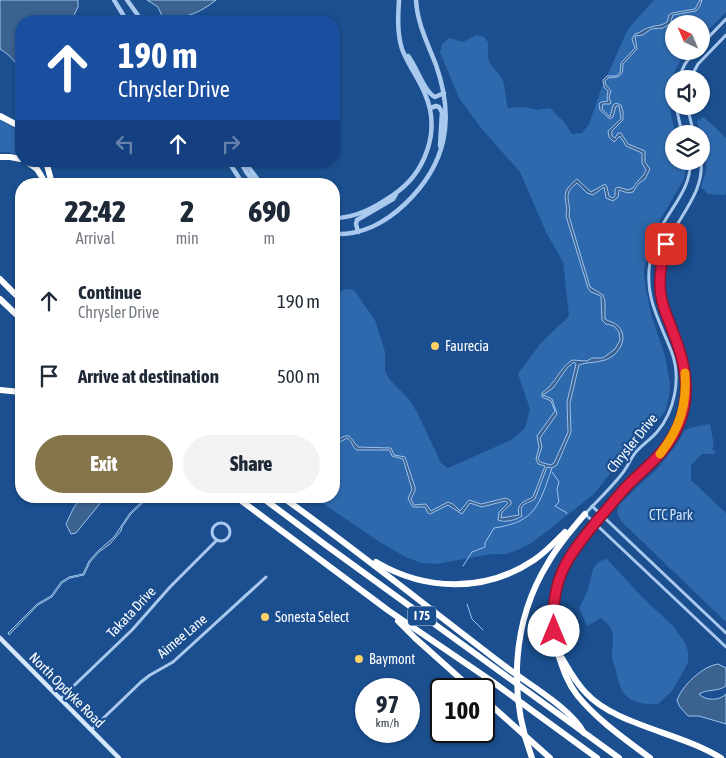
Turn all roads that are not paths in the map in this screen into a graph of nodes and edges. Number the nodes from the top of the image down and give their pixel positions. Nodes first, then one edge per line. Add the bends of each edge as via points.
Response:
1 (114, 0) edge
2 (126, 0) edge
3 (399, 0) edge
4 (416, 0) edge
5 (123, 15) edge
6 (137, 15) edge
7 (726, 19) edge
8 (726, 35) edge
9 (710, 36) edge
10 (402, 50) junction
11 (695, 70) edge
12 (444, 93) junction
13 (430, 108) junction
14 (0, 116) edge
15 (15, 125) edge
16 (441, 149) junction
17 (0, 157) edge
18 (15, 158) edge
19 (34, 167) edge
20 (232, 167) edge
21 (244, 167) edge
22 (248, 167) edge
23 (689, 170) edge
24 (702, 170) edge
25 (42, 178) edge
26 (239, 178) edge
27 (251, 178) edge
28 (257, 178) edge
29 (399, 191) junction
30 (340, 218) edge
31 (358, 232) junction
32 (340, 234) edge
33 (0, 279) edge
34 (15, 294) edge
35 (0, 299) edge
36 (15, 313) edge
37 (0, 385) edge
38 (0, 390) edge
39 (15, 391) edge
40 (15, 392) edge
41 (244, 503) edge
42 (270, 503) edge
43 (291, 503) edge
44 (592, 506) junction
45 (585, 514) junction
46 (602, 515) junction
47 (595, 524) junction
48 (217, 540) junction
49 (354, 549) junction
50 (266, 577) dead end
51 (389, 611) junction
52 (726, 633) edge
53 (0, 638) edge
54 (726, 647) edge
55 (558, 653) junction
56 (460, 678) edge
57 (60, 699) junction
58 (495, 709) edge
59 (91, 731) junction
60 (584, 734) junction
61 (531, 757) edge
62 (119, 758) edge
63 (550, 758) edge
64 (597, 758) edge
65 (619, 758) edge
66 (650, 758) edge
67 (721, 758) edge

1 - 5 street
2 - 6 street
3 - 10 street
4 - 12 street via 418,17
7 - 9 street
8 - 11 street
10 - 12 street via 429,93 435,97
10 - 13 street
12 - 16 street via 447,110
13 - 16 street via 439,107 442,112
13 - 29 street via 432,127 428,151 417,172
14 - 15 highway
16 - 31 street via 433,169 413,196 381,223
17 - 18 highway
19 - 25 highway
20 - 26 street
21 - 27 street
22 - 28 street
23 - 44 street, Chrysler Drive via 686,187 657,236 649,275 651,302 673,355 677,380 673,402 661,427
24 - 46 street, Chrysler Drive via 693,197 666,244 660,280 665,311 682,354 685,404 679,424 667,445
29 - 30 street via 361,214
29 - 31 street via 393,199 357,220
31 - 32 street
33 - 34 highway
35 - 36 highway
37 - 39 highway
38 - 40 highway
41 - 51 highway, I 75
42 - 60 highway, I 75
43 - 49 highway
44 - 45 street, Chrysler Drive
44 - 46 street
45 - 47 street
45 - 49 highway via 529,564 477,583 455,585 411,578
45 - 61 highway via 558,548 534,588 524,617 517,658 518,705
46 - 47 street, Chrysler Drive
46 - 52 street
47 - 54 street
47 - 55 highway via 574,549 558,583 553,616
48 - 48 street via 213,528 224,524 229,536 225,540
48 - 57 street, Takata Drive via 132,630
49 - 60 highway via 574,718
50 - 59 street, Aimee Lane via 173,662 141,682
51 - 56 highway
51 - 64 highway, I 75
53 - 57 main road, North Opdyke Road
55 - 66 highway via 566,678 577,695
55 - 67 highway via 586,694 600,704 634,721 696,744
57 - 59 main road, North Opdyke Road
58 - 63 highway
59 - 62 main road, North Opdyke Road
60 - 65 highway, I 75

